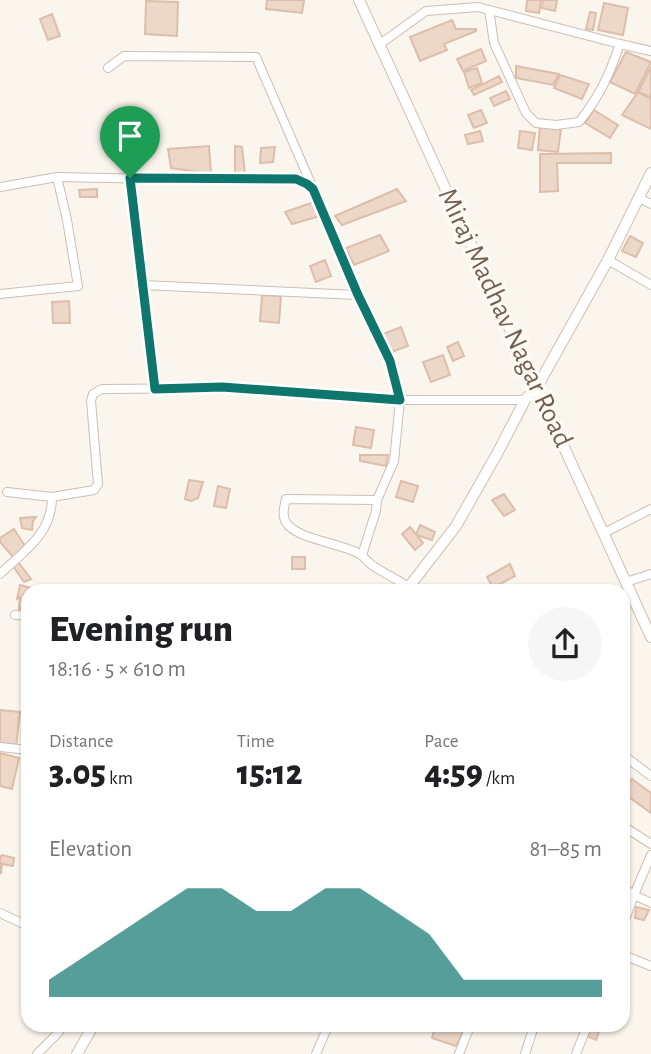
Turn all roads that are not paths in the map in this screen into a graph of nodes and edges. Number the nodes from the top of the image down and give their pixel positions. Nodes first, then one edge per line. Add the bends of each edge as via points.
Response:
1 (359, 0) edge
2 (489, 9) junction
3 (380, 44) junction
4 (620, 44) junction
5 (651, 51) edge
6 (108, 68) dead end
7 (651, 173) edge
8 (57, 177) junction
9 (130, 178) junction
10 (0, 187) edge
11 (313, 189) junction
12 (639, 198) junction
13 (651, 204) edge
14 (608, 260) junction
15 (143, 285) junction
16 (651, 285) edge
17 (0, 294) edge
18 (358, 295) junction
19 (537, 387) junction
20 (155, 389) junction
21 (400, 400) junction
22 (525, 400) junction
23 (7, 492) dead end
24 (52, 497) junction
25 (377, 500) junction
26 (651, 509) edge
27 (604, 533) junction
28 (362, 555) junction
29 (0, 574) edge
30 (651, 574) edge
31 (626, 582) joint
32 (401, 584) edge
33 (414, 584) edge
34 (630, 591) edge
35 (15, 615) dead end
36 (21, 615) edge
37 (651, 636) edge
38 (0, 747) edge
39 (21, 749) edge
40 (630, 760) edge
41 (651, 776) edge
42 (630, 830) edge
43 (651, 844) edge
44 (651, 855) edge
45 (630, 892) edge
46 (634, 895) junction
47 (651, 903) edge
48 (630, 906) edge
49 (0, 913) edge
50 (21, 923) edge
51 (630, 958) edge
52 (651, 966) edge
53 (58, 1032) edge
54 (90, 1032) edge
55 (325, 1032) edge
56 (468, 1032) edge
57 (532, 1032) edge
58 (585, 1032) edge
59 (37, 1054) edge
60 (77, 1054) edge
61 (316, 1054) edge
62 (459, 1054) edge
63 (524, 1054) edge
64 (576, 1054) edge

1 - 3 street, Miraj Madhav Nagar Road
2 - 3 street via 426,11
2 - 4 street
2 - 4 street via 498,53 526,113 536,123 579,122 607,80
3 - 19 street, Miraj Madhav Nagar Road
4 - 5 street
6 - 11 street via 124,56 256,57
7 - 12 street
8 - 9 street
8 - 10 street
8 - 17 street via 78,286
9 - 11 street via 296,179
9 - 15 street
11 - 18 street
12 - 13 street
12 - 14 street
14 - 16 street
14 - 19 street
15 - 18 street
15 - 20 street
18 - 21 street via 390,361
19 - 22 street
19 - 27 street, Miraj Madhav Nagar Road
20 - 21 street via 222,387
20 - 24 street via 93,394 98,484 94,490
21 - 22 street
21 - 25 street via 394,461
22 - 33 street via 456,526
23 - 24 street
24 - 29 street via 43,533
25 - 28 street
25 - 28 street via 286,499 284,521 290,528
26 - 27 street
27 - 31 street, Miraj Madhav Nagar Road
28 - 32 street
30 - 31 street
34 - 37 street, Miraj Madhav Nagar Road
35 - 36 street
38 - 39 street
40 - 41 street
42 - 43 street
44 - 46 street
45 - 46 street
46 - 47 street
46 - 48 street
49 - 50 street
51 - 52 street
53 - 59 street
54 - 60 street
55 - 61 street
56 - 62 street
57 - 63 street
58 - 64 street

